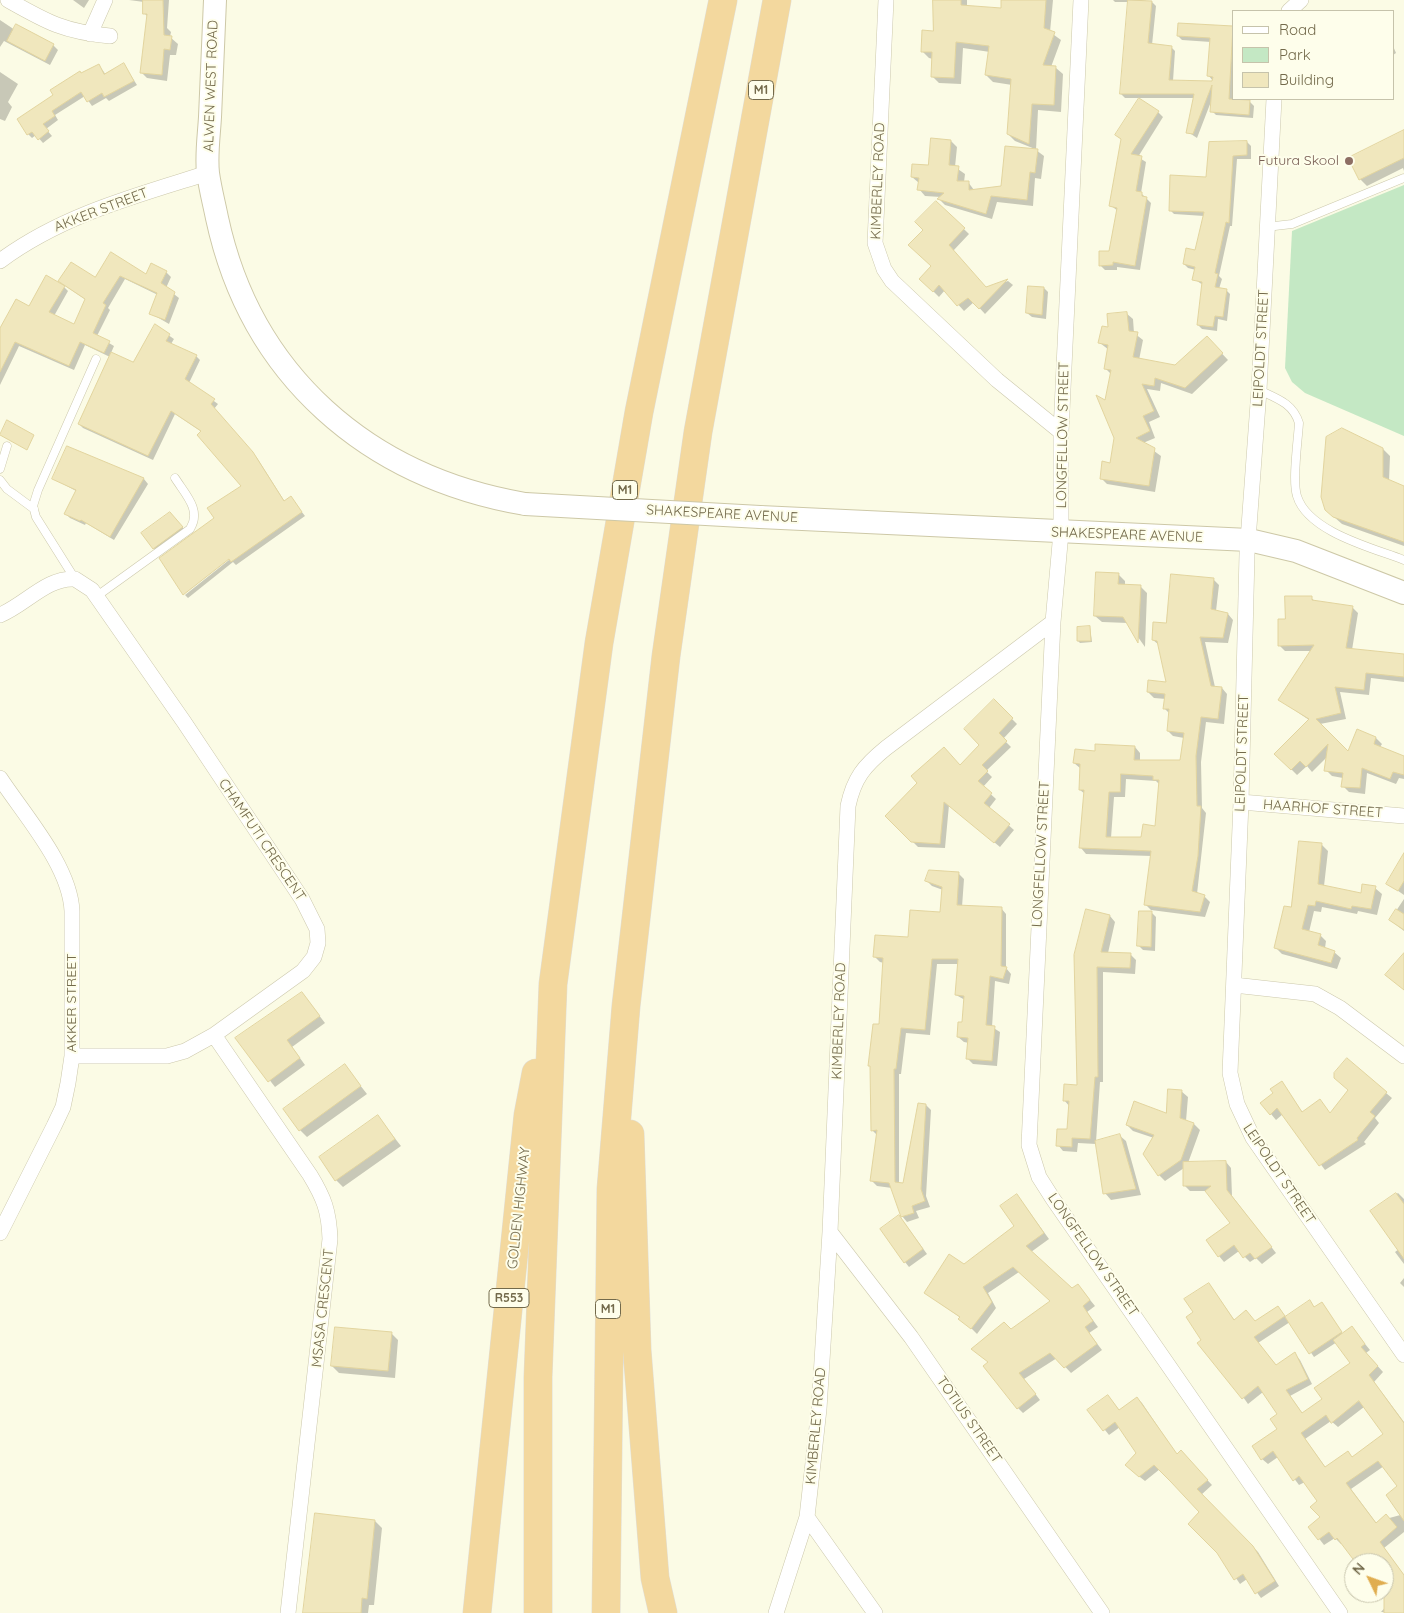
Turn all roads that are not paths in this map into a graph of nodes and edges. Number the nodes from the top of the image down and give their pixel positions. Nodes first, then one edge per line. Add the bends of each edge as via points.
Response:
1 (8, 0) edge
2 (105, 0) edge
3 (215, 0) edge
4 (723, 0) edge
5 (777, 0) edge
6 (886, 0) edge
7 (1081, 0) edge
8 (1301, 0) edge
9 (1289, 10) edge
10 (90, 34) junction
11 (110, 36) dead end
12 (1274, 100) edge
13 (208, 173) junction
14 (1404, 178) edge
15 (1266, 227) junction
16 (0, 261) edge
17 (96, 359) dead end
18 (1259, 390) junction
19 (1061, 432) junction
20 (7, 446) dead end
21 (0, 469) edge
22 (175, 478) dead end
23 (0, 480) edge
24 (34, 509) junction
25 (1061, 532) junction
26 (1250, 540) junction
27 (1404, 560) edge
28 (76, 579) junction
29 (1404, 593) edge
30 (97, 596) junction
31 (0, 615) edge
32 (1053, 622) junction
33 (0, 778) edge
34 (1241, 802) junction
35 (1404, 816) edge
36 (553, 984) junction
37 (1234, 985) junction
38 (626, 1006) junction
39 (214, 1035) junction
40 (72, 1056) junction
41 (1404, 1056) edge
42 (830, 1232) junction
43 (0, 1233) edge
44 (1404, 1355) edge
45 (806, 1517) junction
46 (288, 1613) edge
47 (477, 1613) edge
48 (538, 1613) edge
49 (606, 1613) edge
50 (663, 1613) edge
51 (776, 1613) edge
52 (875, 1613) edge
53 (1102, 1613) edge
54 (1340, 1613) edge

1 - 10 street via 55,26
2 - 10 street
3 - 13 street, ALWEN WEST ROAD
4 - 36 highway, M1 via 638,412 600,634
5 - 38 highway, M1 via 698,432 666,656
6 - 19 street, KIMBERLEY ROAD via 875,243 878,256 892,281 908,297 997,380
7 - 19 street, LONGFELLOW STREET
8 - 9 street
10 - 11 street
12 - 15 street, LEIPOLDT STREET
13 - 16 street, AKKER STREET via 83,214 26,242
13 - 25 street, SHAKESPEARE AVENUE, bridge via 221,236 242,295 275,352 313,398 362,440 405,466 461,489 526,504
14 - 15 lane via 1292,224
15 - 18 street, LEIPOLDT STREET
17 - 24 lane via 38,490
18 - 26 street, LEIPOLDT STREET
18 - 27 lane via 1281,400 1296,412 1299,423 1296,495 1307,513 1327,529
19 - 25 street, LONGFELLOW STREET
20 - 21 lane
22 - 30 lane via 195,511 190,529
23 - 24 lane via 7,490
24 - 28 lane
25 - 26 street, SHAKESPEARE AVENUE
25 - 32 street, LONGFELLOW STREET
26 - 29 street, SHAKESPEARE AVENUE via 1296,551
26 - 34 street, LEIPOLDT STREET via 1247,554
28 - 30 street, CHAMFUTI CRESCENT via 85,583
28 - 31 street via 55,583
30 - 39 street, CHAMFUTI CRESCENT via 302,899 317,929 316,950 303,971
32 - 42 street, KIMBERLEY ROAD via 886,748 858,775 852,787 848,806
32 - 54 street, LONGFELLOW STREET via 1032,1051 1029,1145 1032,1161 1053,1199
33 - 40 street, AKKER STREET via 60,867 69,889 72,911
34 - 35 street, HAARHOF STREET
34 - 37 street, LEIPOLDT STREET
36 - 47 highway, GOLDEN HIGHWAY / R553 via 528,1115
36 - 48 highway, M1 via 538,1377
37 - 41 street via 1315,994 1340,1008
37 - 44 street, LEIPOLDT STREET via 1230,1073 1241,1117
38 - 49 highway, M1 via 610,1189
38 - 50 highway via 637,1350 656,1578
39 - 40 street, CHAMFUTI CRESCENT via 167,1056
39 - 46 street, MSASA CRESCENT via 310,1175 329,1214 330,1238
40 - 43 street, AKKER STREET via 63,1107
42 - 45 street, KIMBERLEY ROAD via 819,1409
42 - 53 street, TOTIUS STREET via 911,1337
45 - 51 street, KIMBERLEY ROAD
45 - 52 street

